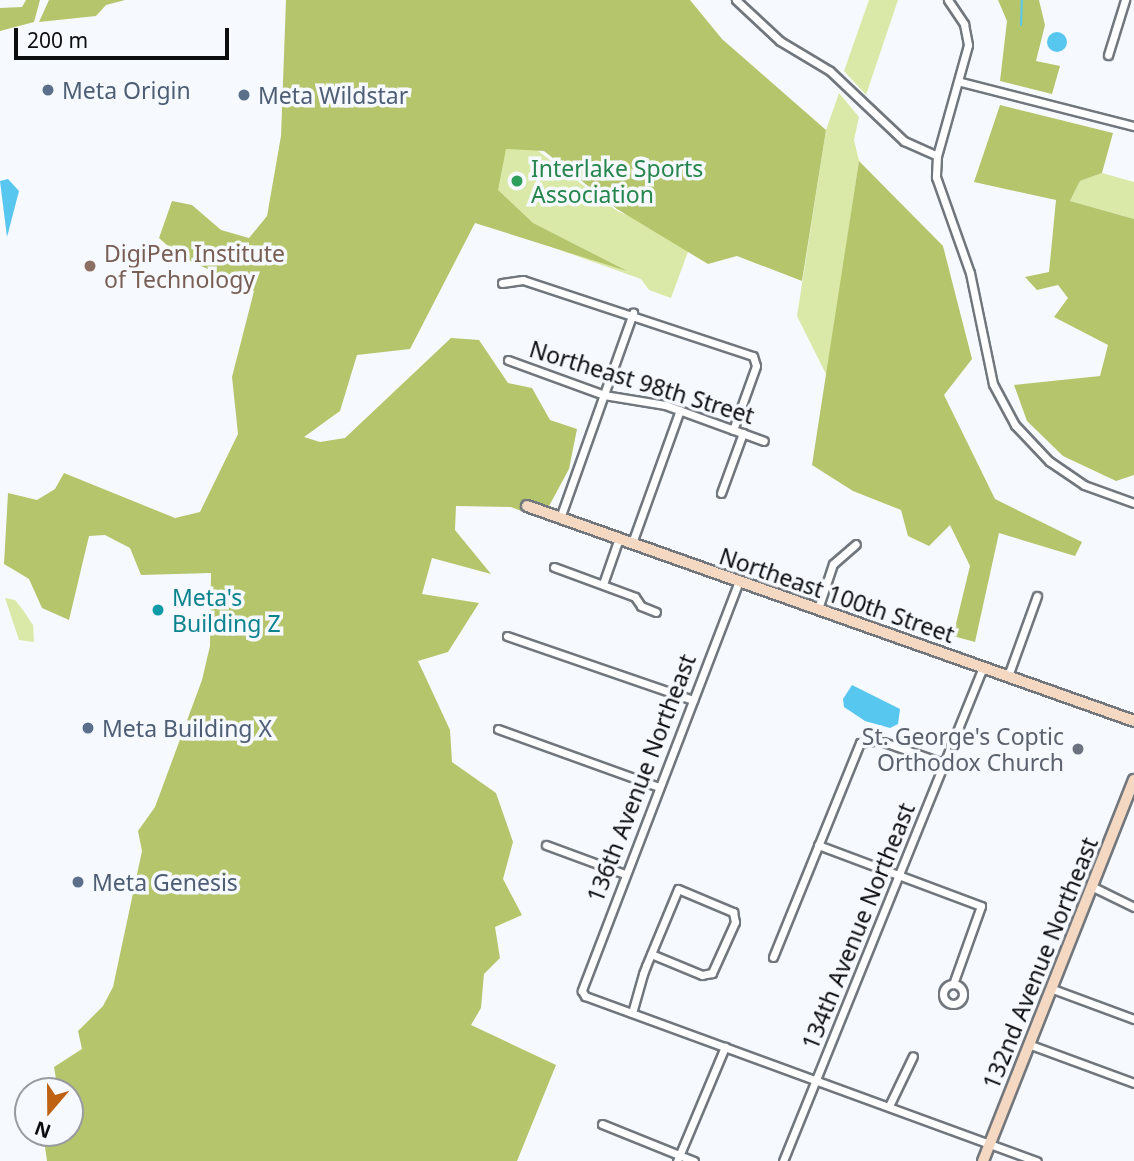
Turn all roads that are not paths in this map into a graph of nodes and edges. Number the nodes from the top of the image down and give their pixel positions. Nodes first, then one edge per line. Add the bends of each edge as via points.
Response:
1 (736, 0) edge
2 (948, 0) edge
3 (1125, 0) edge
4 (1108, 55) dead end
5 (961, 82) junction
6 (1134, 126) edge
7 (937, 156) junction
8 (502, 283) dead end
9 (633, 313) junction
10 (508, 360) dead end
11 (604, 395) junction
12 (680, 410) junction
13 (733, 430) junction
14 (743, 433) junction
15 (764, 440) dead end
16 (721, 493) dead end
17 (1134, 503) edge
18 (527, 506) dead end
19 (560, 518) junction
20 (619, 538) junction
21 (632, 543) junction
22 (856, 544) dead end
23 (554, 567) dead end
24 (739, 581) junction
25 (603, 584) junction
26 (1037, 596) dead end
27 (818, 609) junction
28 (656, 612) dead end
29 (507, 636) dead end
30 (983, 667) junction
31 (1008, 676) junction
32 (693, 700) junction
33 (1134, 721) edge
34 (498, 729) dead end
35 (943, 764) junction
36 (1134, 780) edge
37 (659, 787) junction
38 (546, 845) dead end
39 (818, 845) junction
40 (625, 874) junction
41 (898, 877) junction
42 (1091, 886) junction
43 (1134, 907) edge
44 (651, 954) junction
45 (773, 957) dead end
46 (953, 984) dead end
47 (1050, 988) junction
48 (632, 1013) junction
49 (1134, 1019) edge
50 (1028, 1044) junction
51 (725, 1047) junction
52 (913, 1056) dead end
53 (816, 1081) junction
54 (1134, 1083) edge
55 (889, 1106) junction
56 (602, 1124) dead end
57 (989, 1143) junction
58 (678, 1158) edge
59 (694, 1161) edge
60 (783, 1161) edge
61 (983, 1161) edge
62 (1037, 1161) edge

1 - 7 street via 780,41 830,71 904,141
2 - 5 street via 961,18 968,45
3 - 4 street
5 - 6 street
5 - 7 street
7 - 17 street via 939,194 966,257 988,368 1002,405 1031,444 1065,474
8 - 9 street via 523,280
9 - 11 street
9 - 13 street via 753,356 756,366
10 - 11 street, Northeast 98th Street
11 - 12 street, Northeast 98th Street
11 - 19 street
12 - 13 street, Northeast 98th Street
12 - 21 street
13 - 14 street, Northeast 98th Street
14 - 15 street, Northeast 98th Street
14 - 16 street
18 - 19 street, Northeast 100th Street
19 - 20 street, Northeast 100th Street
20 - 21 street, Northeast 100th Street
20 - 25 street
21 - 24 street, Northeast 100th Street
22 - 27 street via 833,564
23 - 25 street
24 - 27 street, Northeast 100th Street
24 - 32 street, 136th Avenue Northeast
25 - 28 street
26 - 31 street
27 - 30 street, Northeast 100th Street
29 - 32 street
30 - 31 street, Northeast 100th Street
30 - 35 street, 134th Avenue Northeast
31 - 33 street, Northeast 100th Street
32 - 37 street, 136th Avenue Northeast
34 - 37 street
35 - 39 street via 865,739 856,748
35 - 41 street, 134th Avenue Northeast
36 - 42 street, 132nd Avenue Northeast
37 - 40 street, 136th Avenue Northeast
38 - 40 street
39 - 41 street
39 - 45 street
40 - 48 street, 136th Avenue Northeast via 582,991
41 - 46 street via 981,906
41 - 53 street, 134th Avenue Northeast
42 - 43 street
42 - 47 street, 132nd Avenue Northeast
44 - 44 street via 678,888 733,912 735,922 712,973 702,975
44 - 48 street
47 - 49 street
47 - 50 street, 132nd Avenue Northeast
48 - 51 street
50 - 54 street
50 - 57 street, 132nd Avenue Northeast
51 - 53 street
51 - 58 street
52 - 55 street
53 - 55 street
53 - 60 street, 134th Avenue Northeast
55 - 57 street
56 - 58 street
57 - 61 street, 132nd Avenue Northeast
57 - 62 street
58 - 59 street

